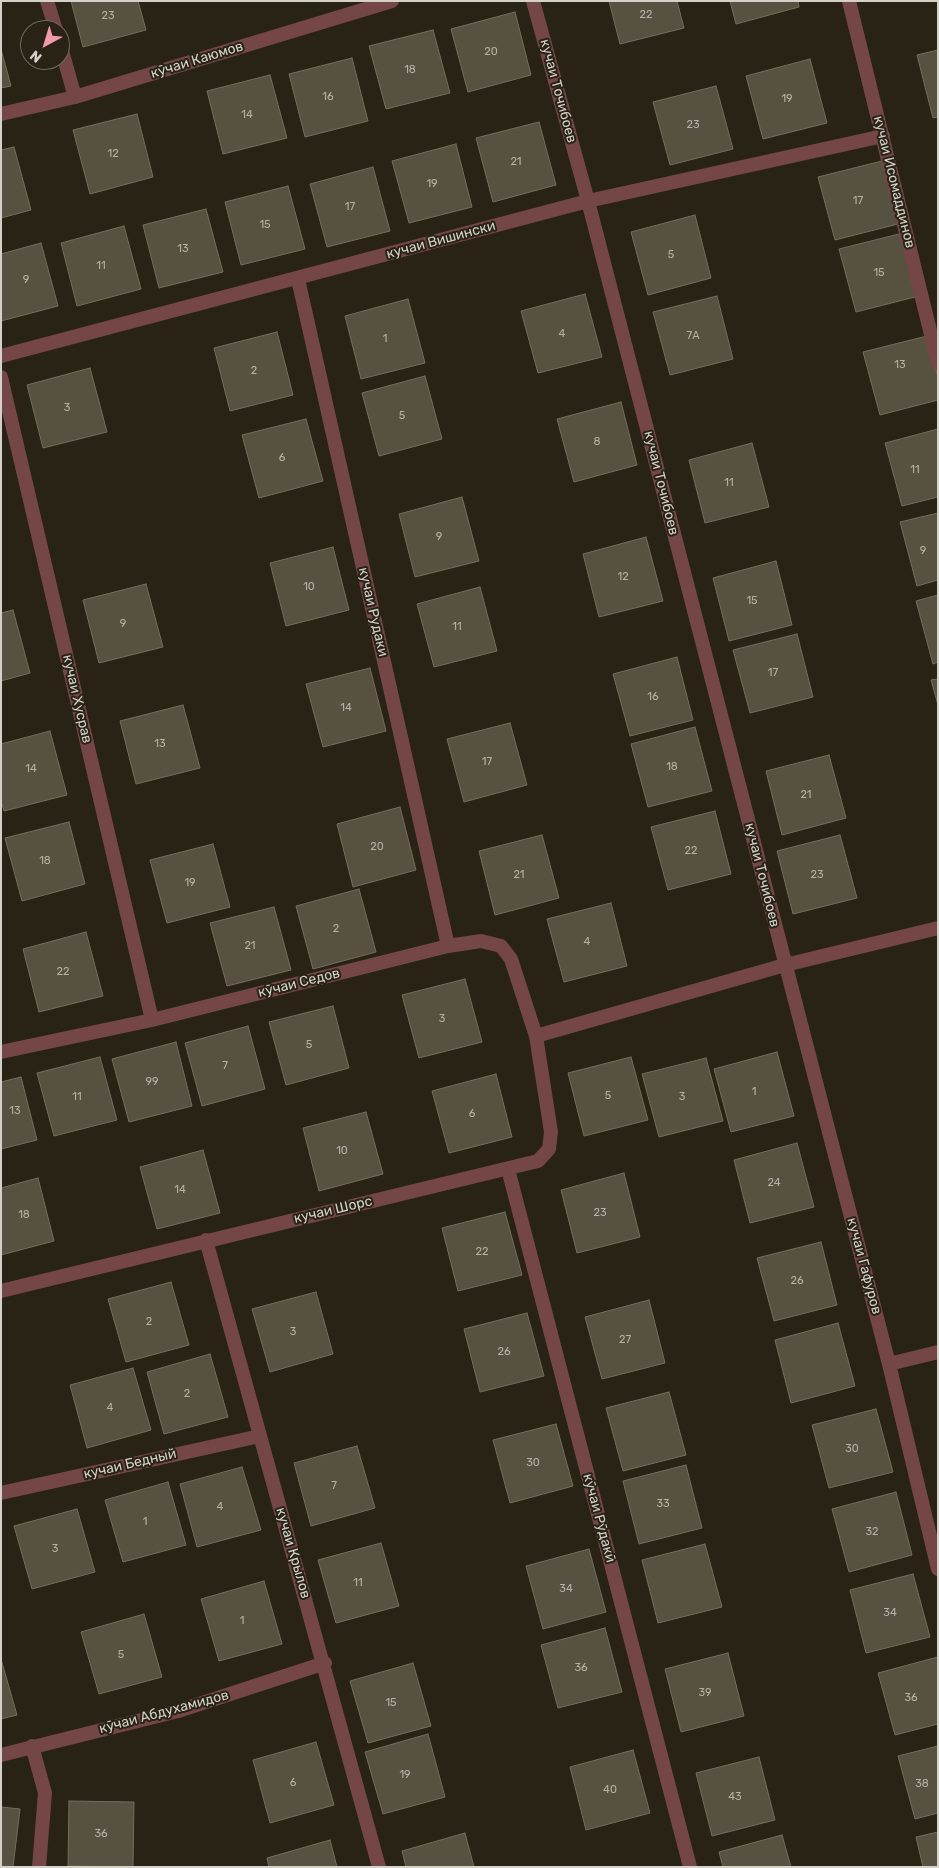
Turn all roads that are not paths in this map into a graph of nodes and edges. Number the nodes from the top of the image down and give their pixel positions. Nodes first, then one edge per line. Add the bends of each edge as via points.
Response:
1 (47, 1) edge
2 (392, 1) edge
3 (533, 1) edge
4 (849, 1) edge
5 (53, 20) edge
6 (68, 70) edge
7 (76, 97) junction
8 (1, 114) edge
9 (883, 136) junction
10 (588, 201) junction
11 (298, 278) junction
12 (1, 356) edge
13 (938, 363) edge
14 (1, 377) edge
15 (938, 928) edge
16 (448, 946) junction
17 (785, 965) junction
18 (152, 1020) junction
19 (536, 1036) junction
20 (1, 1052) edge
21 (508, 1169) junction
22 (206, 1240) junction
23 (1, 1291) edge
24 (938, 1352) edge
25 (889, 1364) junction
26 (260, 1436) junction
27 (1, 1493) edge
28 (938, 1569) edge
29 (324, 1664) junction
30 (32, 1746) junction
31 (1, 1755) edge
32 (39, 1867) edge
33 (380, 1867) edge
34 (690, 1867) edge

1 - 5 street
2 - 7 street, кӯчаи Каюмов
3 - 10 street, кучаи Точибоев
4 - 9 street, кучаи Исомаддинов
6 - 7 street
7 - 8 street, кӯчаи Каюмов
9 - 10 street, кучаи Вишински
9 - 13 street, кучаи Исомаддинов
10 - 11 street, кучаи Вишински
10 - 17 street, кучаи Точибоев
11 - 12 street, кучаи Вишински
11 - 16 street, кучаи Рудаки
14 - 18 street, кучаи Хусрав
15 - 17 street
16 - 18 street, кӯчаи Седов
16 - 19 street, кӯчаи Седов via 482,941 501,946 510,959
17 - 19 street
17 - 25 street, кучаи Гафуров
18 - 20 street, кӯчаи Седов
19 - 21 street, кучаи Шорс via 551,1132 549,1149 538,1161
21 - 22 street, кучаи Шорс
21 - 34 street, кӯчаи Рӯдакӣ
22 - 23 street, кучаи Шорс
22 - 26 street, кучаи Крылов
24 - 25 street
25 - 28 street, кучаи Гафуров
26 - 27 street, кучаи Бедный
26 - 29 street, кучаи Крылов
29 - 30 street, кӯчаи Абдухамидов via 178,1712
29 - 33 street, кучаи Крылов
30 - 31 street, кӯчаи Абдухамидов
30 - 32 street via 45,1793

